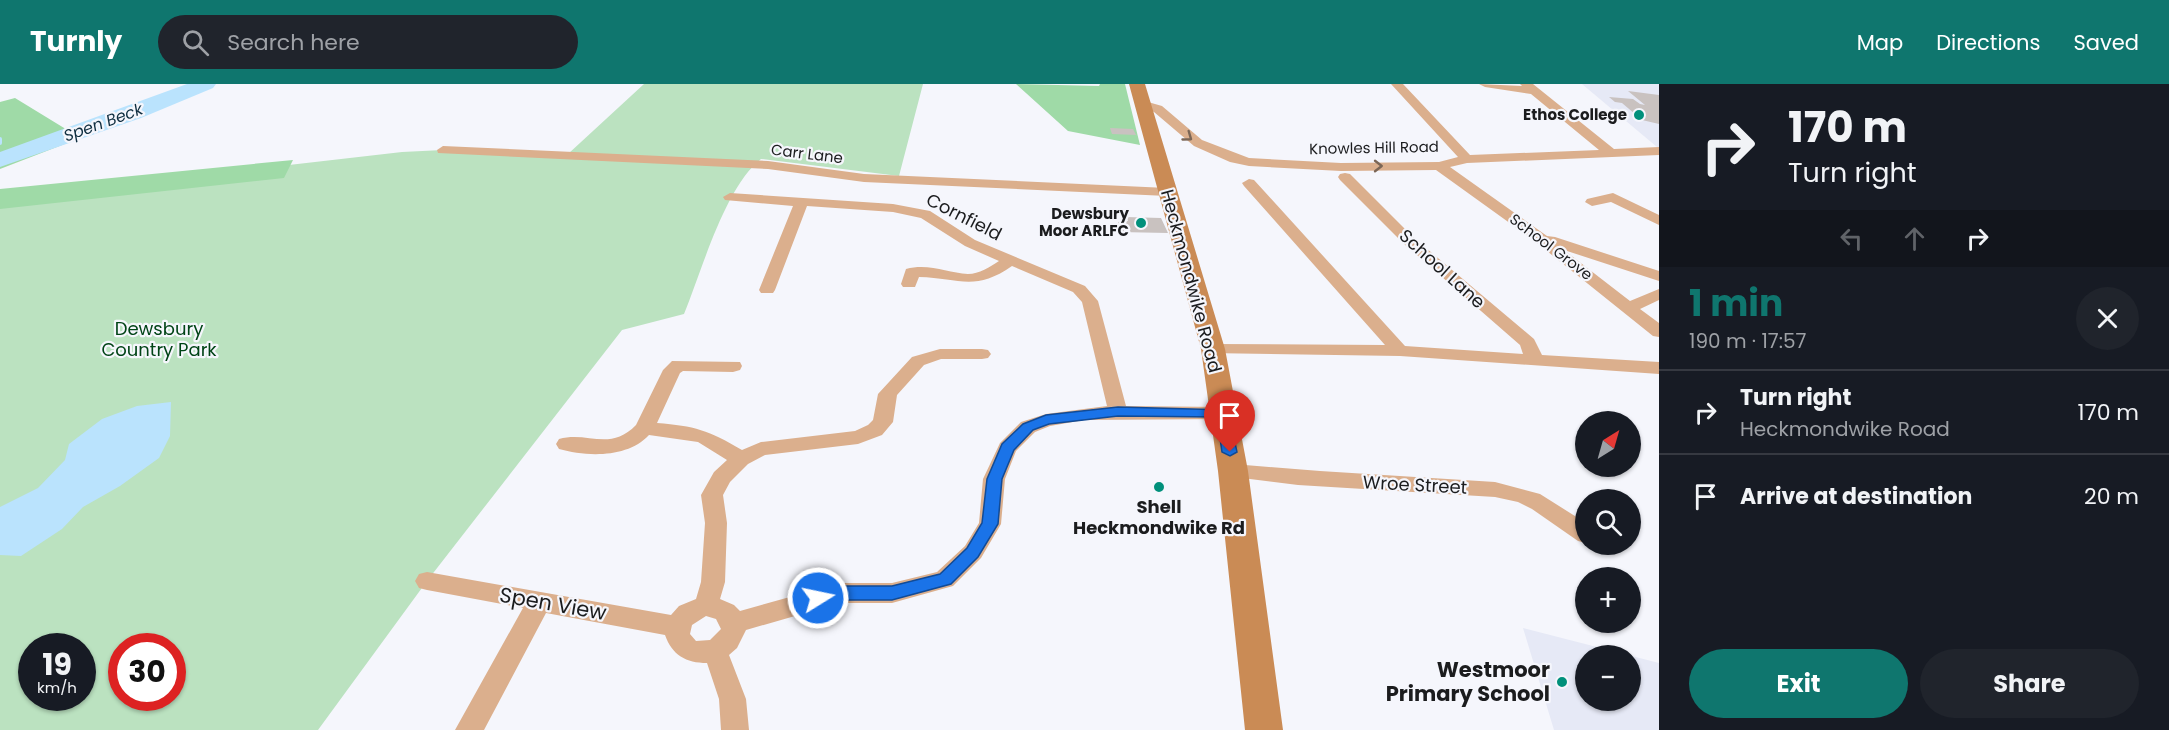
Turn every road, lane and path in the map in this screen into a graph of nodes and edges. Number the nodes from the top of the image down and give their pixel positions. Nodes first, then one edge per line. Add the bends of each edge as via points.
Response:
1 (1397, 84) edge
2 (1485, 84) edge
3 (1530, 88) edge
4 (1139, 94) edge
5 (443, 150) dead end
6 (1659, 152) edge
7 (1612, 154) junction
8 (1467, 159) junction
9 (1439, 166) junction
10 (1345, 177) dead end
11 (1249, 183) dead end
12 (1167, 192) junction
13 (730, 197) dead end
14 (802, 202) junction
15 (1592, 202) dead end
16 (1659, 221) edge
17 (1537, 236) junction
18 (1009, 261) junction
19 (1659, 276) edge
20 (909, 284) dead end
21 (767, 290) dead end
22 (1659, 294) edge
23 (1629, 308) junction
24 (1659, 332) edge
25 (1213, 349) junction
26 (1400, 351) junction
27 (982, 354) dead end
28 (1537, 361) junction
29 (733, 366) dead end
30 (1659, 368) edge
31 (1118, 412) junction
32 (1223, 413) junction
33 (644, 428) junction
34 (566, 444) dead end
35 (741, 459) junction
36 (1233, 471) junction
37 (1575, 527) edge
38 (427, 581) dead end
39 (539, 602) junction
40 (706, 606) junction
41 (734, 623) junction
42 (678, 627) junction
43 (714, 651) junction
44 (469, 730) edge
45 (735, 730) edge
46 (1264, 730) edge

1 - 8 street
2 - 3 street
3 - 7 street
4 -> 9 street, Knowles Hill Road via 1198,143 1235,159 1274,165
4 - 12 main road, Heckmondwike Road
5 - 12 street, Carr Lane via 768,165 864,178
6 - 7 street, Knowles Hill Road
7 - 8 street, Knowles Hill Road
8 - 9 street, Knowles Hill Road
9 - 17 street, School Grove
10 - 28 street, School Lane via 1408,240 1528,343
11 - 26 street
12 - 25 main road, Heckmondwike Road
13 - 14 street, Cornfield
14 - 18 street, Cornfield via 925,214 970,243
14 - 21 street
15 - 16 street via 1613,197
17 - 19 street
17 - 23 street, School Grove
18 - 20 street via 993,272 970,279 912,272
18 - 31 street, Cornfield via 1085,293
22 - 23 street
23 - 24 street, School Grove
25 - 26 street
25 - 32 main road, Heckmondwike Road
26 - 28 street
27 - 35 street via 940,354 918,361 888,394 883,422 875,430 858,437 761,449
28 - 30 street
29 - 33 street via 679,365 672,370
31 - 32 street
31 - 41 street via 1046,420 1028,427 1007,448 994,479 990,524 973,552 945,579 892,593 840,593
32 - 36 main road, Heckmondwike Road
33 - 34 street via 638,437 621,447
33 - 35 street via 705,437
35 - 40 street via 722,477 712,495 716,523 713,582
36 - 37 street, Wroe Street via 1295,479 1506,491 1544,506
36 - 46 main road, Heckmondwike Road
38 - 39 street, Spen View
39 - 42 street, Spen View
39 - 44 street
40 - 41 street via 724,610
40 - 42 street via 688,613
41 - 43 street via 728,643
42 - 43 street via 677,635 686,649
43 - 45 street via 725,673 736,713

